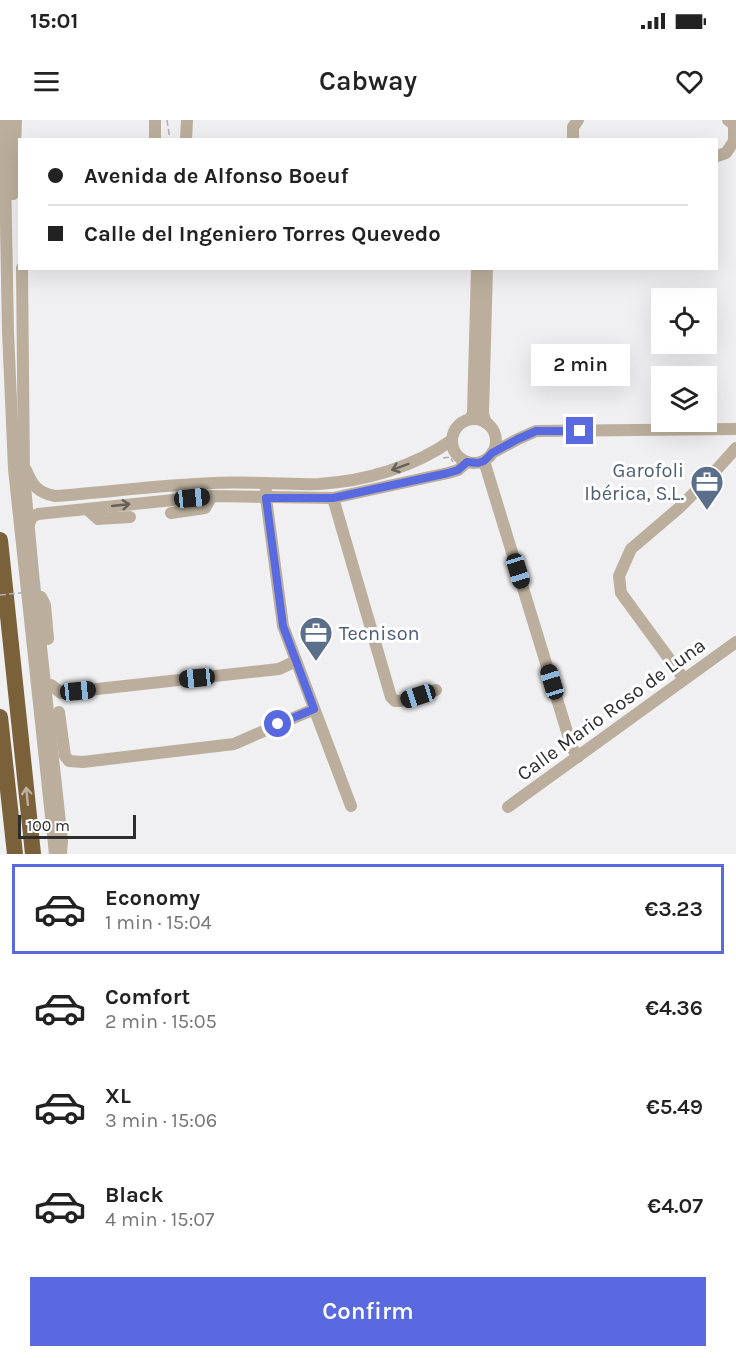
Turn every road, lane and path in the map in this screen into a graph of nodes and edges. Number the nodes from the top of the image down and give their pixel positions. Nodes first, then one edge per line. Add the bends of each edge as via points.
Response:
1 (4, 120) edge
2 (19, 120) edge
3 (155, 120) edge
4 (167, 120) edge
5 (187, 120) edge
6 (578, 120) edge
7 (728, 120) edge
8 (22, 138) edge
9 (155, 138) edge
10 (170, 138) edge
11 (186, 138) edge
12 (573, 138) edge
13 (718, 156) edge
14 (22, 270) edge
15 (477, 270) edge
16 (487, 270) edge
17 (471, 420) junction
18 (490, 428) junction
19 (736, 429) edge
20 (518, 439) junction
21 (452, 440) junction
22 (736, 448) edge
23 (442, 455) dead end
24 (488, 457) junction
25 (461, 463) junction
26 (19, 466) junction
27 (300, 483) junction
28 (213, 496) junction
29 (266, 498) junction
30 (333, 498) junction
31 (87, 509) junction
32 (171, 513) dead end
33 (130, 517) dead end
34 (31, 528) junction
35 (0, 540) edge
36 (0, 595) edge
37 (736, 642) edge
38 (296, 661) junction
39 (684, 679) junction
40 (49, 688) junction
41 (436, 690) dead end
42 (314, 709) junction
43 (59, 712) dead end
44 (0, 717) edge
45 (578, 757) junction
46 (351, 806) dead end
47 (508, 807) dead end
48 (15, 854) edge
49 (33, 854) edge
50 (55, 854) edge
51 (61, 854) edge

1 - 26 street via 8,332
2 - 8 street
2 - 26 street via 13,184
3 - 9 street
4 - 10 path
5 - 11 street
6 - 12 street
7 - 13 street via 734,125 734,141 726,153
14 - 26 street
15 - 17 street
16 - 18 street via 483,414
17 - 18 street
17 - 21 street via 456,429
18 - 20 street
18 - 24 street via 495,445
19 - 20 street via 536,431
20 - 24 street
21 - 25 street
21 -> 27 street via 398,469 330,483
22 - 39 street via 679,508 631,549 619,576 621,593
23 - 25 path
24 - 25 street via 478,463
24 - 45 street via 572,748
25 - 30 street via 458,470 448,473
26 - 27 street via 35,488 55,496 213,483
26 - 34 street
26 - 50 street
27 - 29 street via 266,491
28 - 29 street
31 -> 28 street
28 - 32 street via 205,508
29 - 30 street
29 - 38 street via 283,626
30 - 41 street via 391,697 400,701
31 - 33 street via 99,519
31 - 34 street via 38,514 32,517
34 - 36 path, bridge via 39,591
34 - 40 street via 34,589
49 -> 35 highway
37 - 39 street, Calle Mario Roso de Luna
38 - 40 street via 279,669 61,693
38 - 42 street
39 - 45 street, Calle Mario Roso de Luna
40 - 51 street
42 - 43 street via 234,744 84,762 69,761 65,756
42 - 46 street
44 - 48 highway
45 - 47 street, Calle Mario Roso de Luna

